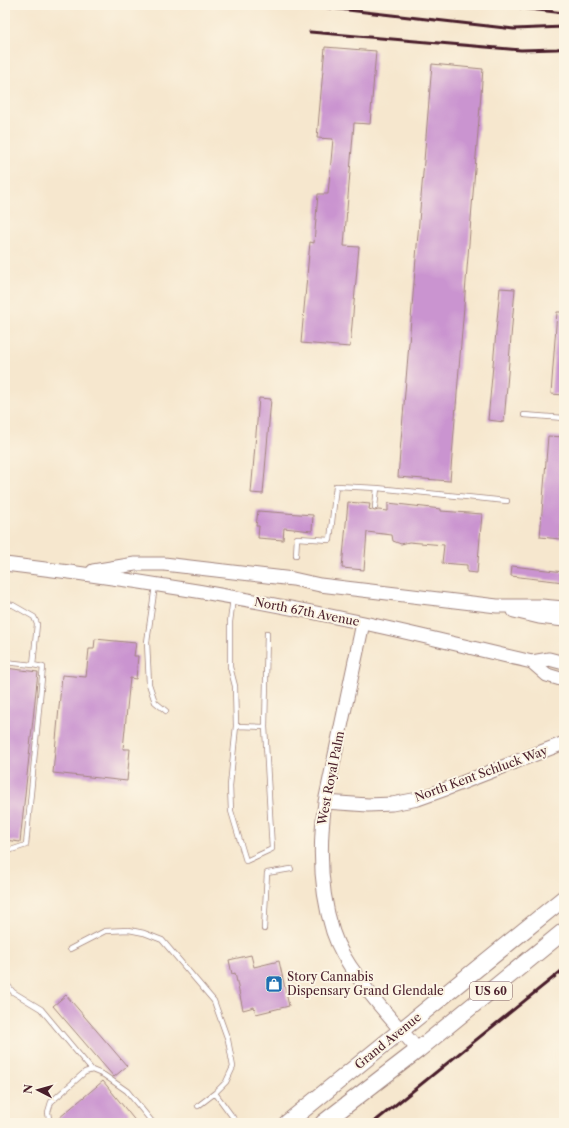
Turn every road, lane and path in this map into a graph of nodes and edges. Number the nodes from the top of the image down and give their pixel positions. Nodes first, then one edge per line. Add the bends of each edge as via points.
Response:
1 (524, 415) dead end
2 (564, 418) edge
3 (377, 488) junction
4 (507, 501) dead end
5 (375, 507) dead end
6 (296, 555) dead end
7 (5, 564) edge
8 (80, 573) junction
9 (155, 584) junction
10 (233, 598) junction
11 (5, 604) edge
12 (497, 606) junction
13 (564, 608) edge
14 (564, 620) edge
15 (363, 623) junction
16 (267, 633) dead end
17 (5, 662) edge
18 (532, 662) junction
19 (564, 663) edge
20 (33, 665) junction
21 (564, 680) edge
22 (166, 711) dead end
23 (236, 726) junction
24 (265, 727) junction
25 (564, 743) edge
26 (325, 802) junction
27 (5, 850) edge
28 (291, 869) dead end
29 (564, 898) edge
30 (264, 929) dead end
31 (564, 931) edge
32 (70, 949) dead end
33 (5, 982) edge
34 (402, 1030) junction
35 (418, 1050) junction
36 (92, 1070) junction
37 (215, 1093) junction
38 (198, 1106) dead end
39 (52, 1123) edge
40 (153, 1123) edge
41 (237, 1123) edge
42 (287, 1123) edge
43 (323, 1123) edge

1 - 2 lane
3 - 4 lane
3 - 5 lane
3 - 6 lane via 336,486 330,540 297,538
7 - 8 main road, North 67th Avenue
8 - 9 main road, North 67th Avenue
8 - 12 main road, North 67th Avenue via 135,564 164,564
9 - 10 main road, North 67th Avenue
9 - 22 lane via 147,642 149,684 155,702
10 - 15 main road, North 67th Avenue
10 - 23 lane via 230,668 235,686
11 - 20 lane via 13,605 34,617 37,624
12 - 13 main road, North 67th Avenue
12 - 14 main road, North 67th Avenue via 539,617
15 - 18 main road, North 67th Avenue
15 - 26 main road, West Royal Palm
16 - 24 lane
17 - 20 lane
18 - 19 main road, North 67th Avenue via 549,659
18 - 21 main road, North 67th Avenue via 547,675
20 - 27 lane via 44,667 26,845
23 - 24 lane
23 - 24 lane via 230,786 232,810 246,861 272,849
25 - 26 main road, North Kent Schluck Way via 418,799 368,805
26 - 34 main road, West Royal Palm via 321,843 322,873 334,933 346,960 358,978
28 - 30 lane via 267,873
29 - 34 highway, Grand Avenue / US 60
31 - 35 highway, Grand Avenue / US 60
32 - 37 lane via 104,931 129,930 162,940 214,1001 228,1040 233,1066 226,1082
33 - 36 lane via 13,992 41,1009
34 - 35 main road, West Royal Palm
34 - 42 highway, Grand Avenue / US 60
35 - 43 highway, Grand Avenue / US 60
36 - 39 lane via 86,1072 51,1102 48,1112
36 - 40 lane via 127,1091
37 - 38 lane
37 - 41 lane

